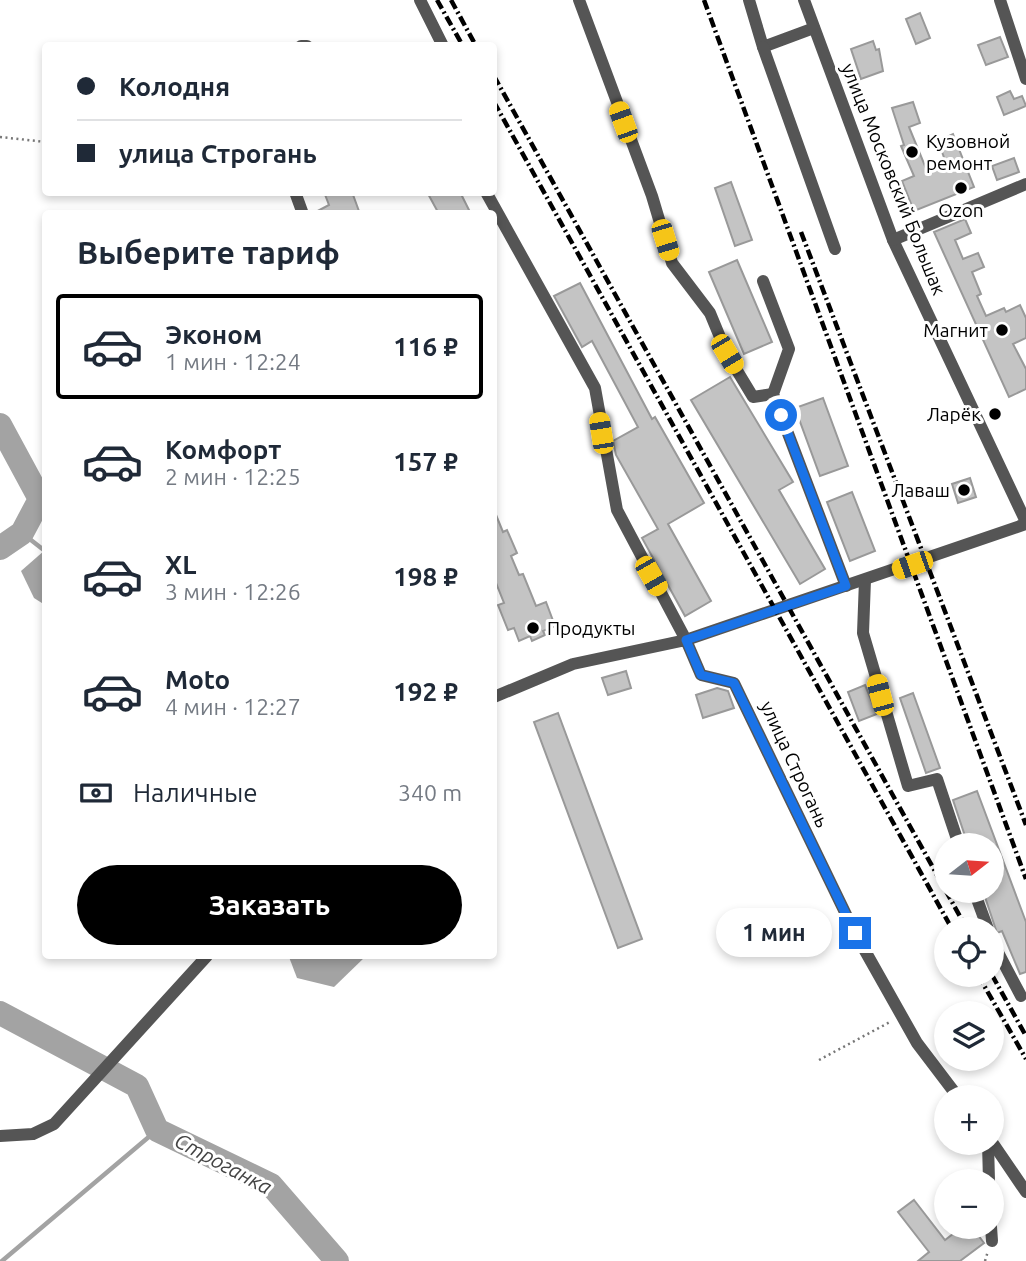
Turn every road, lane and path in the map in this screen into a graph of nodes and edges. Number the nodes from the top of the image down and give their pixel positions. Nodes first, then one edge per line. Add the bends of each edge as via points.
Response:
1 (420, 0) edge
2 (579, 0) edge
3 (749, 0) edge
4 (804, 0) edge
5 (1000, 0) edge
6 (814, 28) junction
7 (441, 42) edge
8 (763, 47) junction
9 (1026, 79) edge
10 (0, 137) edge
11 (42, 142) edge
12 (1026, 184) edge
13 (497, 212) edge
14 (893, 240) junction
15 (835, 249) dead end
16 (762, 281) dead end
17 (773, 394) junction
18 (1026, 523) edge
19 (865, 580) junction
20 (846, 586) junction
21 (686, 640) junction
22 (497, 696) edge
23 (955, 833) edge
24 (204, 959) edge
25 (1004, 964) edge
26 (1021, 996) dead end
27 (902, 1016) junction
28 (819, 1060) dead end
29 (949, 1085) edge
30 (0, 1136) edge
31 (999, 1155) edge
32 (1026, 1192) edge

1 - 7 street
2 - 17 street via 652,196 671,263 710,313 752,397
3 - 8 street
4 - 6 street, улица Московский Большак
5 - 9 street
6 - 8 street
6 - 14 street, улица Московский Большак
8 - 15 street
10 - 11 path
12 - 14 street
13 - 21 street via 594,388 617,510
14 - 18 street, улица Московский Большак
16 - 17 street via 789,349
17 - 20 street
18 - 19 street
19 - 20 street
19 - 23 street via 863,633 908,786 937,779
20 - 21 street
21 - 22 street via 573,664
21 - 27 street, улица Строгань via 701,675 734,683 855,933
24 - 30 street via 54,1124 33,1134
25 - 26 street
27 - 28 path
27 - 29 street, улица Строгань
31 - 32 street

